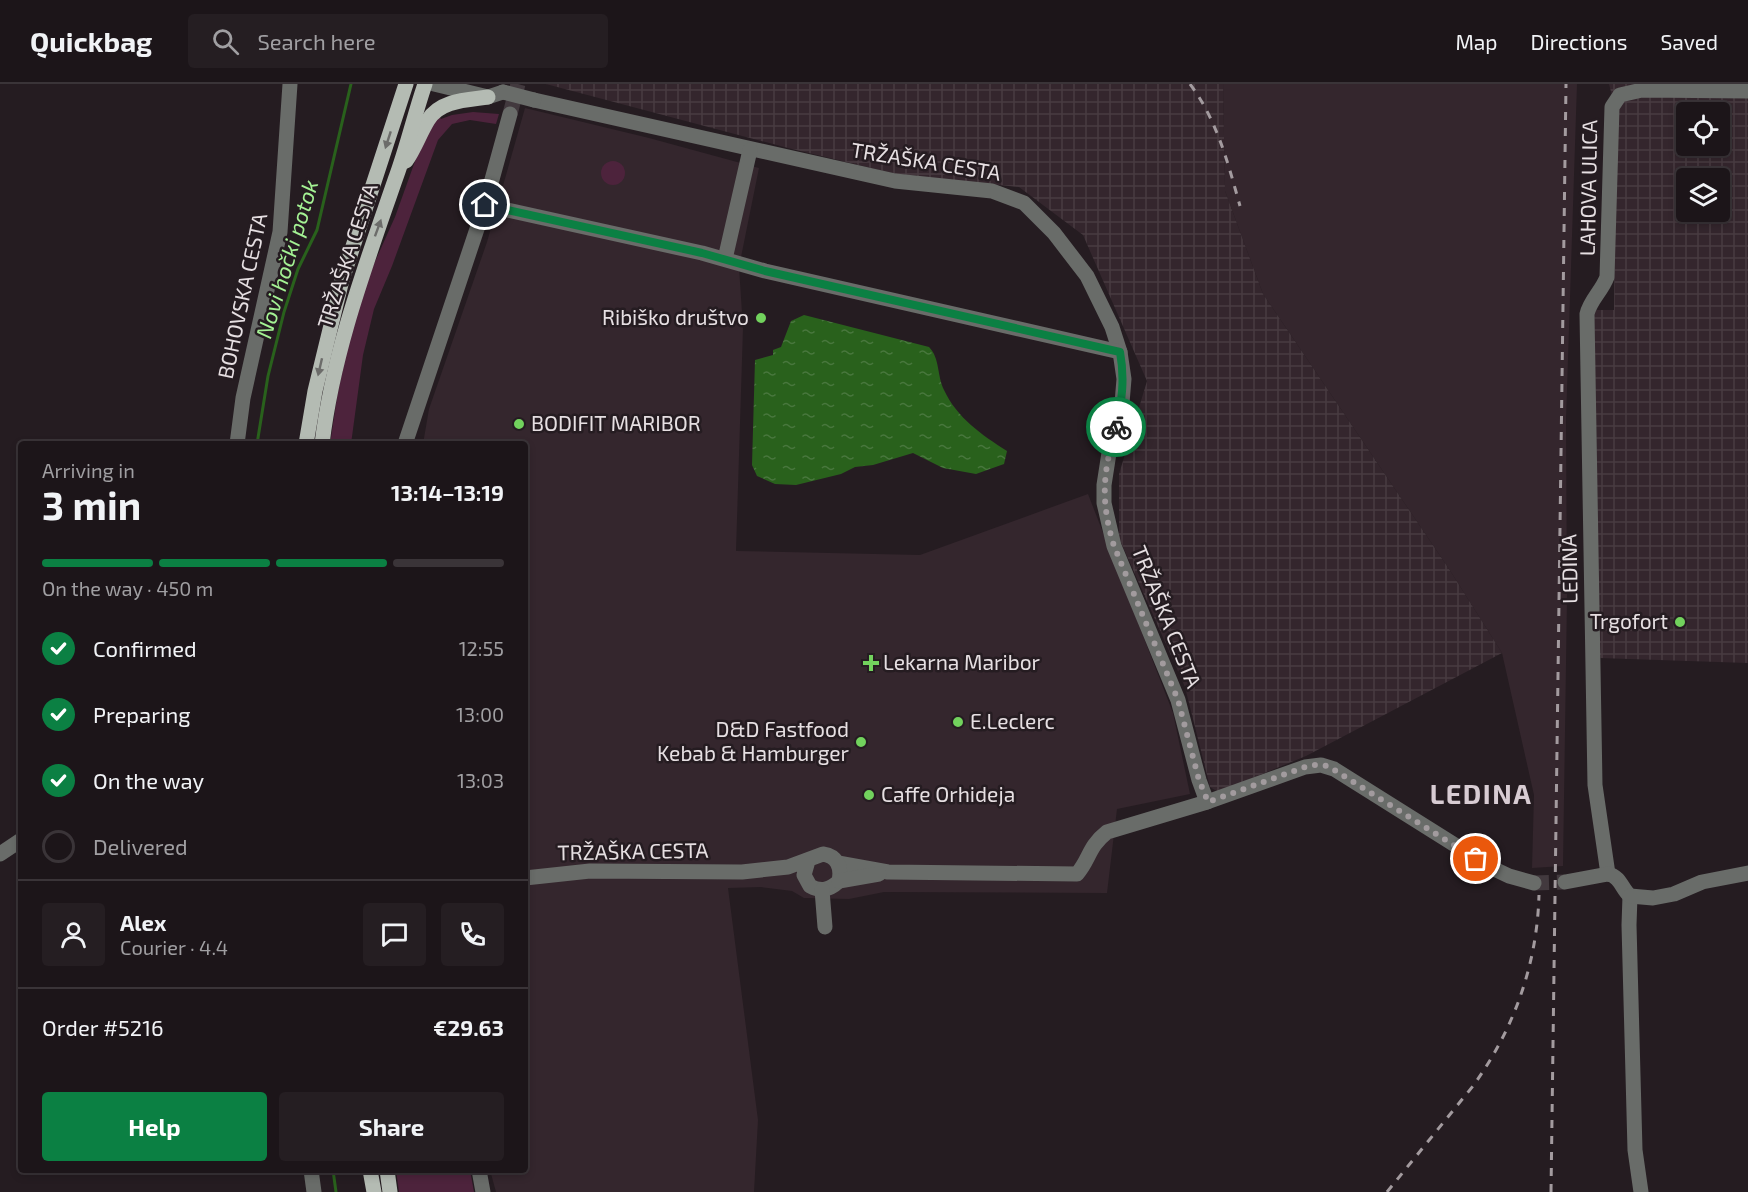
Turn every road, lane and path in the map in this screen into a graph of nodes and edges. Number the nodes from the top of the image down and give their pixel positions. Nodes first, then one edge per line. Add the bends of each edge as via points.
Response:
1 (290, 84) edge
2 (406, 84) edge
3 (425, 84) edge
4 (434, 84) edge
5 (488, 91) edge
6 (1748, 91) edge
7 (510, 114) tunnel mouth
8 (750, 150) junction
9 (397, 177) junction
10 (485, 205) junction
11 (724, 259) junction
12 (1608, 269) joint
13 (1120, 352) junction
14 (237, 441) edge
15 (307, 441) edge
16 (322, 441) edge
17 (406, 441) edge
18 (1208, 802) junction
19 (18, 842) edge
20 (0, 854) edge
21 (808, 861) junction
22 (838, 862) junction
23 (742, 872) junction
24 (888, 872) junction
25 (1748, 873) edge
26 (1608, 874) junction
27 (528, 878) edge
28 (806, 880) junction
29 (838, 881) junction
30 (1565, 882) tunnel mouth
31 (1534, 883) tunnel mouth
32 (822, 890) junction
33 (1630, 896) junction
34 (825, 927) dead end
35 (311, 1173) edge
36 (371, 1173) edge
37 (387, 1173) edge
38 (480, 1173) edge
39 (314, 1192) edge
40 (374, 1192) edge
41 (390, 1192) edge
42 (483, 1192) edge
43 (1641, 1192) edge

1 - 14 street, BOHOVSKA CESTA via 280,232 243,398
2 -> 15 main road, TRŽAŠKA CESTA via 342,280
3 - 9 main road, TRŽAŠKA CESTA
4 - 5 street
5 - 8 street, TRŽAŠKA CESTA, bridge
5 - 9 main road via 456,101 429,117
6 - 12 street, LAHOVA ULICA via 1642,90 1626,92 1614,100 1610,118
7 - 10 street
8 - 11 street
8 - 13 street, TRŽAŠKA CESTA via 895,181 992,191 1024,203 1054,233 1087,276
16 -> 9 main road, TRŽAŠKA CESTA via 344,331
10 - 11 street
10 - 17 street
11 - 13 street
12 - 26 street, LEDINA via 1604,286 1587,314 1596,785
13 - 18 street, TRŽAŠKA CESTA via 1122,404 1109,453 1104,503 1114,546 1178,700
18 - 24 street via 1107,832 1089,851 1077,874
18 - 31 street via 1305,767 1328,766 1490,867
19 - 20 street
21 - 22 street via 823,854
21 - 23 street
21 - 28 street via 804,870
22 - 24 street
22 - 29 street
23 - 27 street, TRŽAŠKA CESTA via 590,872
23 - 28 street
24 - 29 street
25 - 33 street via 1702,882 1674,894 1653,898
26 - 30 street
26 - 33 street via 1617,877
28 - 32 street
29 - 32 street
32 - 34 street
33 - 43 street via 1635,1138
35 - 39 street
36 - 40 main road
37 - 41 main road
38 - 42 street

